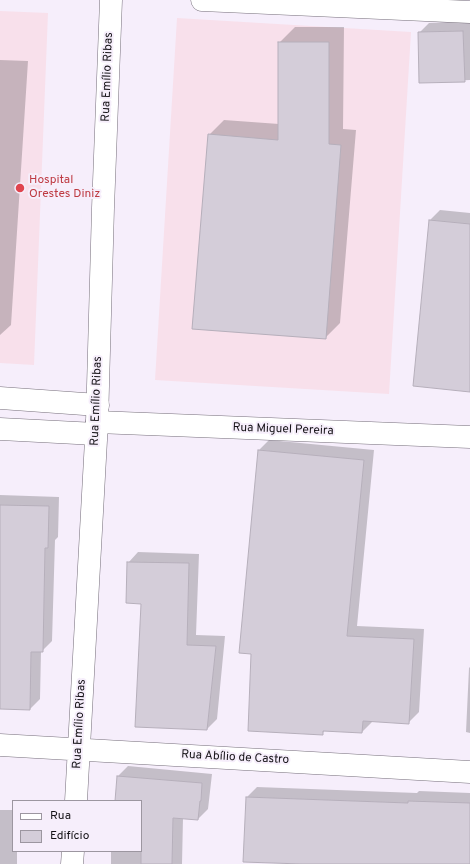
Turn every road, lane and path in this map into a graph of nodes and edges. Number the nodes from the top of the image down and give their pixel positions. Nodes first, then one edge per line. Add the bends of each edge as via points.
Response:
1 (111, 0) edge
2 (202, 0) edge
3 (470, 12) edge
4 (0, 398) edge
5 (97, 420) junction
6 (0, 429) edge
7 (470, 438) edge
8 (0, 745) edge
9 (78, 749) junction
10 (470, 772) edge
11 (76, 800) edge
12 (73, 852) edge
13 (72, 864) edge

1 - 5 street, Rua Emílio Ribas
2 - 3 street
4 - 5 street
5 - 6 street
5 - 7 street, Rua Miguel Pereira
5 - 9 street, Rua Emílio Ribas
8 - 9 street, Rua Abílio de Castro
9 - 10 street, Rua Abílio de Castro
9 - 11 street, Rua Emílio Ribas
12 - 13 street

